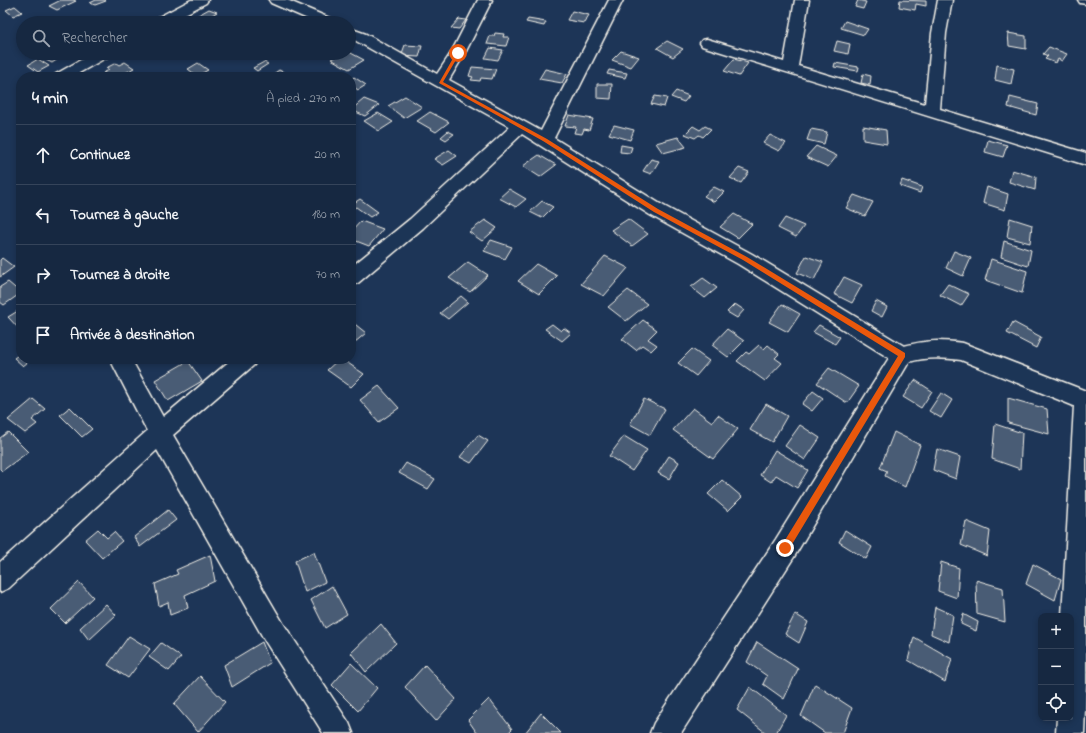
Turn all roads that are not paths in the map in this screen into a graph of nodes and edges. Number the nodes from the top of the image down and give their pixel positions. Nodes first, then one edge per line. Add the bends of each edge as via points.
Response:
1 (201, 0) edge
2 (276, 0) edge
3 (485, 0) edge
4 (616, 0) edge
5 (802, 0) edge
6 (945, 0) edge
7 (171, 16) edge
8 (313, 16) edge
9 (356, 35) edge
10 (707, 43) dead end
11 (91, 60) edge
12 (790, 69) junction
13 (70, 72) edge
14 (440, 82) junction
15 (932, 113) junction
16 (520, 127) junction
17 (545, 140) junction
18 (1086, 159) edge
19 (356, 274) edge
20 (902, 355) junction
21 (123, 364) edge
22 (241, 364) edge
23 (1086, 400) edge
24 (160, 433) junction
25 (0, 579) edge
26 (338, 733) edge
27 (664, 733) edge
28 (1070, 733) edge

1 - 7 street
2 - 8 street
3 - 14 street
4 - 17 street
5 - 12 street
6 - 15 street via 939,33
9 - 14 street
10 - 12 street
11 - 13 street
12 - 15 street
14 - 16 street
15 - 18 street
16 - 17 street
16 - 19 street via 447,197
17 - 20 street via 656,210 745,259
20 - 23 street via 924,348 963,352
20 - 27 street via 785,548
21 - 24 street
22 - 24 street
23 - 28 street
24 - 25 street
24 - 26 street via 274,632

